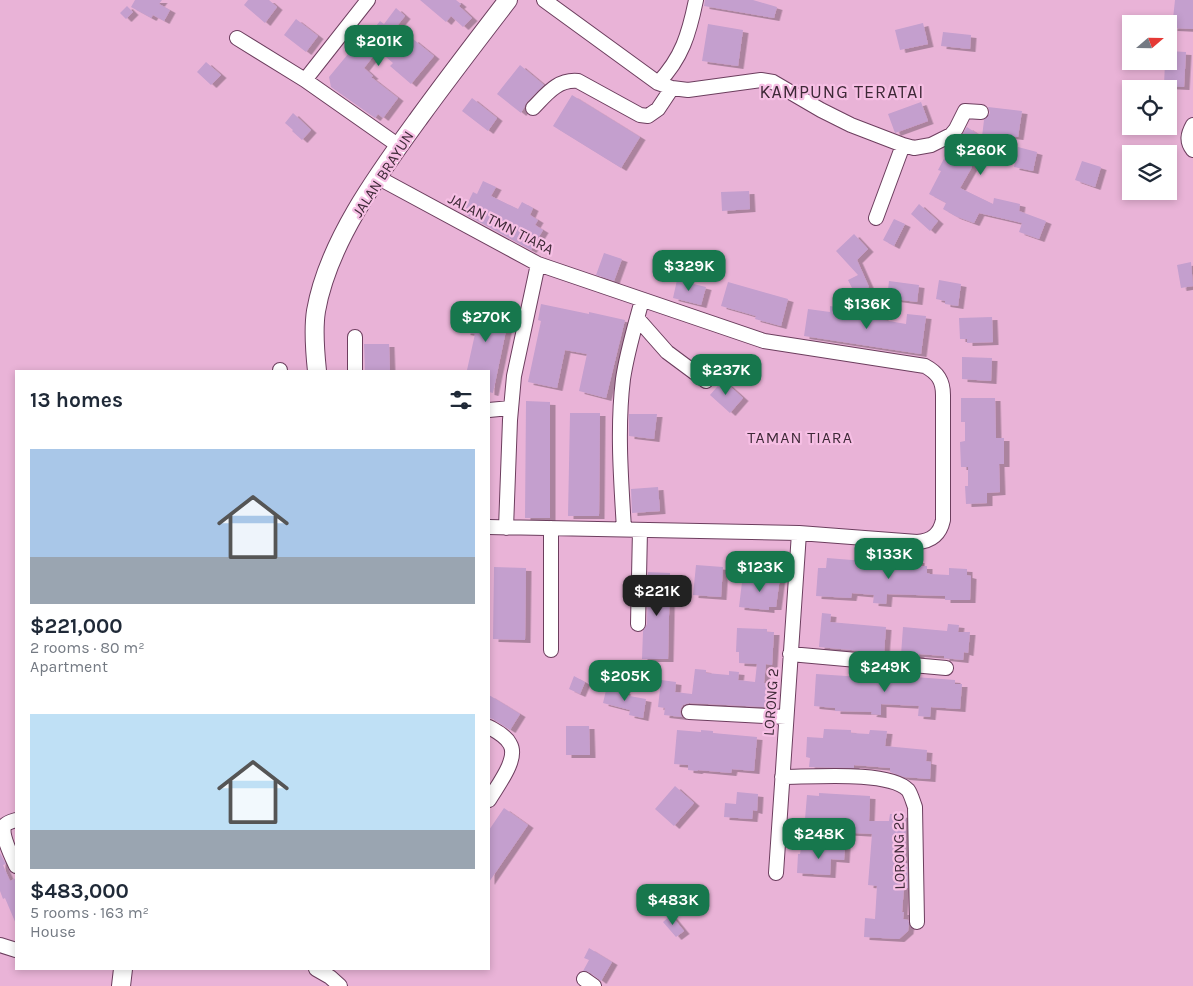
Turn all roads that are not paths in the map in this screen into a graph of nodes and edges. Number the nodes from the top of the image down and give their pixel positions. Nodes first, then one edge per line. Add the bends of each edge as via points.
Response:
1 (368, 0) edge
2 (508, 0) edge
3 (544, 0) edge
4 (696, 0) edge
5 (238, 38) dead end
6 (306, 80) junction
7 (658, 83) junction
8 (672, 88) junction
9 (533, 108) dead end
10 (981, 112) dead end
11 (1193, 125) edge
12 (903, 145) junction
13 (399, 146) junction
14 (1193, 150) edge
15 (377, 177) junction
16 (876, 218) dead end
17 (538, 264) junction
18 (642, 300) junction
19 (637, 318) junction
20 (355, 337) dead end
21 (317, 370) edge
22 (355, 370) edge
23 (706, 381) dead end
24 (511, 408) junction
25 (490, 410) edge
26 (490, 527) edge
27 (506, 528) junction
28 (551, 528) junction
29 (624, 529) junction
30 (640, 530) junction
31 (799, 533) junction
32 (638, 624) dead end
33 (551, 650) dead end
34 (790, 654) junction
35 (946, 668) dead end
36 (689, 712) dead end
37 (786, 717) junction
38 (490, 728) edge
39 (782, 777) junction
40 (490, 798) edge
41 (15, 820) edge
42 (15, 864) edge
43 (776, 873) dead end
44 (916, 922) dead end
45 (0, 945) edge
46 (15, 950) edge
47 (123, 970) edge
48 (318, 970) edge
49 (120, 986) edge
50 (340, 986) edge

1 - 6 street
2 - 13 main road, JALAN BRAYUN
3 - 7 street
4 - 7 street via 679,56
5 - 6 street
6 - 13 street
7 - 8 street
8 - 9 street via 658,109 648,116 572,80 554,86
8 - 12 street via 688,90 761,80 773,82 851,125
10 - 12 street via 965,111 951,135 931,145 914,148
11 - 14 street via 1188,140
12 - 16 street
13 - 15 main road, JALAN BRAYUN
15 - 17 street, JALAN TMN TIARA
15 - 21 main road, JALAN BRAYUN via 328,268 316,312
17 - 18 street, JALAN TMN TIARA
17 - 24 street via 514,376
18 - 19 street
18 - 31 street, JALAN TMN TIARA via 764,342 925,366 939,377 943,386 943,520 937,533 925,542
19 - 23 street via 667,352
19 - 29 street via 623,378 621,410
20 - 22 street
24 - 25 street
24 - 27 street
26 - 27 street
27 - 28 street
28 - 29 street
28 - 33 street
29 - 30 street
30 - 31 street
30 - 32 street
31 - 34 street, LORONG 2
34 - 35 street
34 - 37 street, LORONG 2
36 - 37 street
37 - 39 street, LORONG 2
38 - 40 street via 510,742 513,754
39 - 43 street, LORONG 2
39 - 44 street, LORONG 2C via 873,776 908,790 916,808
41 - 42 street via 2,830
45 - 46 street
47 - 49 main road
48 - 50 street

